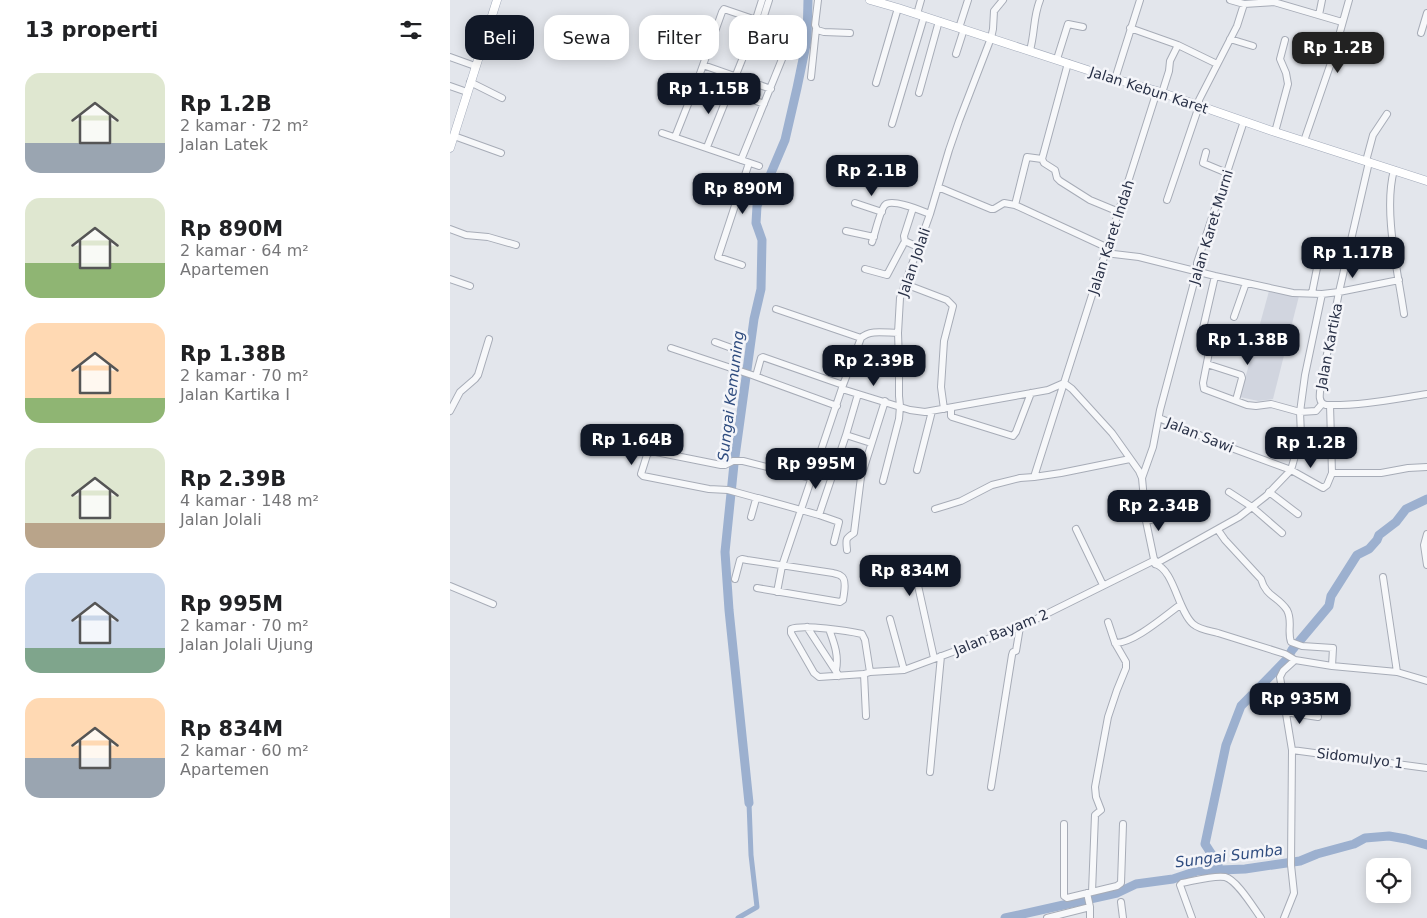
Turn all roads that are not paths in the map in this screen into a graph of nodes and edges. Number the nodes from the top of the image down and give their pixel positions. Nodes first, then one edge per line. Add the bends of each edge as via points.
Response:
1 (497, 0) edge
2 (762, 0) edge
3 (769, 0) edge
4 (818, 0) edge
5 (870, 0) edge
6 (921, 0) edge
7 (968, 0) edge
8 (1003, 0) edge
9 (1040, 0) edge
10 (1140, 0) edge
11 (1230, 0) edge
12 (1322, 0) edge
13 (1349, 0) edge
14 (1244, 4) junction
15 (898, 8) junction
16 (1427, 13) edge
17 (740, 15) edge
18 (759, 15) edge
19 (762, 15) edge
20 (920, 15) junction
21 (1319, 15) junction
22 (939, 21) junction
23 (1342, 22) junction
24 (816, 28) junction
25 (962, 28) junction
26 (1083, 28) dead end
27 (1130, 28) junction
28 (850, 33) dead end
29 (1421, 33) dead end
30 (991, 38) junction
31 (1230, 39) junction
32 (1284, 40) dead end
33 (1178, 45) junction
34 (1254, 46) dead end
35 (1030, 50) junction
36 (956, 54) dead end
37 (450, 57) edge
38 (1057, 59) junction
39 (743, 60) edge
40 (782, 60) edge
41 (1068, 63) junction
42 (1217, 64) junction
43 (703, 65) junction
44 (475, 66) junction
45 (736, 77) junction
46 (811, 77) dead end
47 (1115, 78) junction
48 (698, 79) junction
49 (470, 82) junction
50 (876, 84) dead end
51 (450, 86) edge
52 (771, 89) junction
53 (731, 91) junction
54 (467, 92) junction
55 (1160, 92) junction
56 (919, 93) dead end
57 (502, 98) dead end
58 (764, 104) junction
59 (1199, 106) junction
60 (1387, 114) dead end
61 (1244, 121) junction
62 (892, 124) dead end
63 (453, 131) edge
64 (1275, 132) junction
65 (662, 133) dead end
66 (675, 137) junction
67 (1304, 141) junction
68 (707, 147) junction
69 (450, 148) edge
70 (501, 152) dead end
71 (1206, 152) dead end
72 (1042, 159) junction
73 (741, 160) junction
74 (749, 162) junction
75 (1368, 162) junction
76 (759, 166) dead end
77 (1394, 170) junction
78 (1227, 174) junction
79 (1427, 181) edge
80 (938, 188) junction
81 (1167, 200) dead end
82 (855, 203) dead end
83 (1015, 204) junction
84 (913, 208) junction
85 (882, 212) junction
86 (1118, 212) junction
87 (930, 214) junction
88 (450, 229) edge
89 (846, 231) dead end
90 (905, 242) junction
91 (1322, 243) dead end
92 (516, 245) dead end
93 (918, 247) junction
94 (1106, 250) junction
95 (742, 265) dead end
96 (865, 269) dead end
97 (1197, 271) junction
98 (1215, 276) junction
99 (450, 279) edge
100 (1399, 280) junction
101 (1246, 283) junction
102 (905, 284) junction
103 (470, 286) dead end
104 (1339, 292) junction
105 (1312, 293) junction
106 (1322, 294) junction
107 (776, 309) dead end
108 (1404, 314) dead end
109 (1234, 316) dead end
110 (898, 333) junction
111 (861, 338) junction
112 (489, 339) dead end
113 (715, 342) dead end
114 (672, 348) dead end
115 (1207, 364) junction
116 (734, 369) junction
117 (754, 376) junction
118 (1064, 383) junction
119 (843, 387) junction
120 (1031, 393) junction
121 (858, 394) junction
122 (1427, 394) edge
123 (1236, 400) junction
124 (885, 402) junction
125 (1322, 404) junction
126 (837, 406) junction
127 (900, 406) junction
128 (1330, 406) junction
129 (947, 409) junction
130 (450, 411) edge
131 (932, 411) junction
132 (1300, 412) junction
133 (1159, 418) junction
134 (846, 435) junction
135 (871, 443) junction
136 (1130, 459) junction
137 (1427, 467) edge
138 (917, 470) dead end
139 (1291, 470) junction
140 (1332, 473) junction
141 (1034, 477) junction
142 (811, 478) junction
143 (1142, 478) junction
144 (883, 481) dead end
145 (1229, 492) dead end
146 (1270, 492) junction
147 (757, 498) junction
148 (1195, 504) dead end
149 (1252, 507) junction
150 (935, 509) dead end
151 (801, 510) junction
152 (1298, 514) dead end
153 (819, 515) junction
154 (751, 517) dead end
155 (1146, 521) junction
156 (1076, 529) dead end
157 (1218, 530) junction
158 (1282, 533) dead end
159 (1427, 534) edge
160 (834, 542) dead end
161 (847, 550) dead end
162 (1155, 562) junction
163 (1427, 565) edge
164 (782, 566) junction
165 (1383, 577) dead end
166 (735, 579) dead end
167 (917, 581) dead end
168 (1103, 585) junction
169 (450, 586) edge
170 (757, 588) dead end
171 (777, 592) junction
172 (493, 604) dead end
173 (1180, 604) junction
174 (890, 619) dead end
175 (1108, 622) dead end
176 (1020, 627) junction
177 (807, 628) junction
178 (829, 630) junction
179 (1115, 643) junction
180 (938, 657) junction
181 (1294, 659) junction
182 (1332, 666) junction
183 (904, 670) junction
184 (1397, 672) junction
185 (838, 673) junction
186 (867, 673) junction
187 (1427, 681) edge
188 (1285, 712) junction
189 (866, 716) dead end
190 (1318, 717) dead end
191 (1292, 750) junction
192 (1427, 768) edge
193 (930, 772) dead end
194 (991, 786) dead end
195 (1064, 824) dead end
196 (1122, 824) dead end
197 (1089, 893) junction
198 (1121, 902) dead end
199 (1089, 906) junction
200 (1061, 917) edge
201 (1047, 918) edge
202 (1090, 918) edge
203 (1123, 918) edge
204 (1192, 918) edge
205 (1261, 918) edge
206 (1284, 918) edge

1 - 44 main road
2 - 18 street
3 - 19 street
4 - 24 street
5 - 15 main road, Jalan Kebun Karet
6 - 20 street
7 - 25 street
8 - 30 street, Jalan Jolali via 994,11
9 - 35 street
10 - 27 street
11 - 14 street
12 - 21 street
13 - 23 street
14 - 21 street via 1274,2
14 - 31 street
15 - 20 main road, Jalan Kebun Karet
15 - 50 street
16 - 29 street
17 - 43 street via 724,9
20 - 22 main road, Jalan Kebun Karet
20 - 62 street
21 - 23 street
22 - 25 main road, Jalan Kebun Karet
22 - 56 street
23 - 67 street
24 - 28 street via 824,32
24 - 46 street
25 - 30 main road, Jalan Kebun Karet
25 - 36 street
26 - 38 street via 1068,24
27 - 33 street
27 - 47 street
30 - 35 main road, Jalan Kebun Karet
30 - 80 street, Jalan Jolali via 959,121
31 - 34 street
31 - 42 street
32 - 64 street via 1280,59 1288,84
33 - 42 street
33 - 55 street, Jalan Karet Indah
35 - 38 main road, Jalan Kebun Karet
37 - 44 street
38 - 41 main road, Jalan Kebun Karet
39 - 45 street
40 - 52 street
41 - 47 main road, Jalan Kebun Karet
41 - 72 street
42 - 59 street via 1198,100
43 - 45 street
43 - 48 street
44 - 49 main road
45 - 52 street
45 - 53 street
47 - 55 main road, Jalan Kebun Karet
48 - 53 street
48 - 66 street
49 - 54 main road
49 - 57 street
51 - 54 street
52 - 58 street
53 - 58 street
53 - 68 street
54 - 63 main road
55 - 59 main road, Jalan Kebun Karet
55 - 86 street, Jalan Karet Indah
58 - 73 street
59 - 61 main road, Jalan Kebun Karet
59 - 81 street
60 - 75 street, Jalan Kartika via 1373,135
61 - 64 main road, Jalan Kebun Karet
61 - 78 street, Jalan Karet Murni
63 - 69 main road
63 - 70 street
64 - 67 main road, Jalan Kebun Karet
65 - 66 street
66 - 68 street
67 - 75 main road, Jalan Kebun Karet
68 - 73 street
71 - 78 street via 1204,163
72 - 83 street via 1028,157
72 - 86 street via 1055,170 1058,180 1090,200
73 - 74 street
74 - 76 street
74 - 95 street via 718,258
75 - 77 main road, Jalan Kebun Karet
75 - 104 street, Jalan Kartika
77 - 79 main road, Jalan Kebun Karet
77 - 100 street via 1390,200
78 - 97 street, Jalan Karet Murni
80 - 83 street via 990,209 1004,203
80 - 87 street, Jalan Jolali
82 - 85 street
83 - 94 street
84 - 85 street via 887,203
84 - 87 street
84 - 90 street
85 - 89 street via 873,239
86 - 94 street, Jalan Karet Indah
87 - 93 street, Jalan Jolali
88 - 92 street
90 - 93 street
90 - 96 street via 887,275
91 - 105 street
93 - 102 street, Jalan Jolali
94 - 97 street
94 - 118 street, Jalan Karet Indah
97 - 98 street
97 - 133 street, Jalan Karet Murni
98 - 101 street
98 - 115 street via 1201,337 1211,342
99 - 103 street
100 - 104 street
100 - 108 street
101 - 105 street via 1293,293
101 - 109 street
102 - 110 street, Jalan Jolali via 900,298
102 - 129 street via 948,300 953,306 944,342 941,387
104 - 106 street
104 - 125 street, Jalan Kartika via 1321,384
105 - 106 street
106 - 132 street
107 - 111 street
110 - 111 street via 872,333
110 - 127 street, Jalan Jolali
111 - 119 street
112 - 130 street via 478,375 460,392
113 - 116 street via 737,350
114 - 116 street
115 - 123 street via 1203,388
115 - 123 street via 1241,375
116 - 117 street
117 - 119 street via 763,357
117 - 126 street
118 - 120 street
118 - 136 street via 1112,433
118 - 141 street, Jalan Karet Indah
119 - 121 street
119 - 126 street
120 - 129 street
120 - 129 street via 1013,436 952,417
121 - 124 street
121 - 134 street
122 - 128 street, Jalan Kartika
123 - 132 street via 1256,406 1271,404
124 - 127 street
124 - 135 street
125 - 128 street, Jalan Kartika
125 - 132 street via 1316,412
126 - 142 street
127 - 131 street
127 - 144 street, Jalan Jolali
128 - 140 street, Jalan Kartika
129 - 131 street
131 - 138 street
132 - 139 street via 1301,435
133 - 139 street, Jalan Sawi
133 - 143 street, Jalan Karet Murni
134 - 135 street
134 - 153 street
135 - 161 street via 860,482 854,533 846,540
136 - 141 street
136 - 143 street
137 - 140 street via 1381,473
139 - 140 street, Jalan Sawi via 1323,488
139 - 146 street, Jalan Bayam 2
141 - 150 street via 992,485 961,501
142 - 147 street via 743,462 721,465 651,451 641,474
142 - 151 street
143 - 155 street
145 - 149 street
146 - 149 street, Jalan Bayam 2
146 - 152 street
147 - 151 street
147 - 154 street
148 - 155 street
149 - 157 street, Jalan Bayam 2
149 - 158 street
151 - 153 street
151 - 164 street
153 - 160 street via 839,522
155 - 162 street
156 - 168 street
157 - 162 street, Jalan Bayam 2
157 - 182 street via 1261,579 1266,592 1286,608 1291,619 1291,642 1333,648
159 - 163 street via 1424,544
162 - 168 street, Jalan Bayam 2
162 - 173 street via 1167,573
164 - 166 street via 742,559
164 - 171 street
164 - 171 street via 841,576 844,578 844,596 840,602
165 - 184 street
167 - 180 street
168 - 176 street, Jalan Bayam 2
169 - 172 street
170 - 171 street
173 - 179 street via 1142,633 1125,642
173 - 181 street via 1194,625
174 - 183 street
175 - 179 street
176 - 180 street, Jalan Bayam 2
176 - 194 street via 1016,651 1012,655
177 - 178 street
177 - 185 street
177 - 185 street, Jalan Bayam 2 via 792,628 790,632 814,673 821,677
178 - 185 street via 836,651
178 - 186 street via 864,635
179 - 197 street via 1126,668 1108,717 1095,786 1101,810 1095,815
180 - 183 street, Jalan Bayam 2
180 - 193 street
181 - 182 street
181 - 188 street via 1280,677
182 - 184 street
183 - 186 street, Jalan Bayam 2
184 - 187 street
185 - 186 street, Jalan Bayam 2
186 - 189 street
188 - 190 street
188 - 191 street
191 - 192 street, Sidomulyo 1
191 - 206 street via 1291,863 1294,892
195 - 197 street via 1064,896
196 - 197 street via 1121,884
197 - 199 street
198 - 203 street
199 - 200 street
199 - 202 street
200 - 201 street
204 - 205 street via 1180,885 1219,876 1235,883

